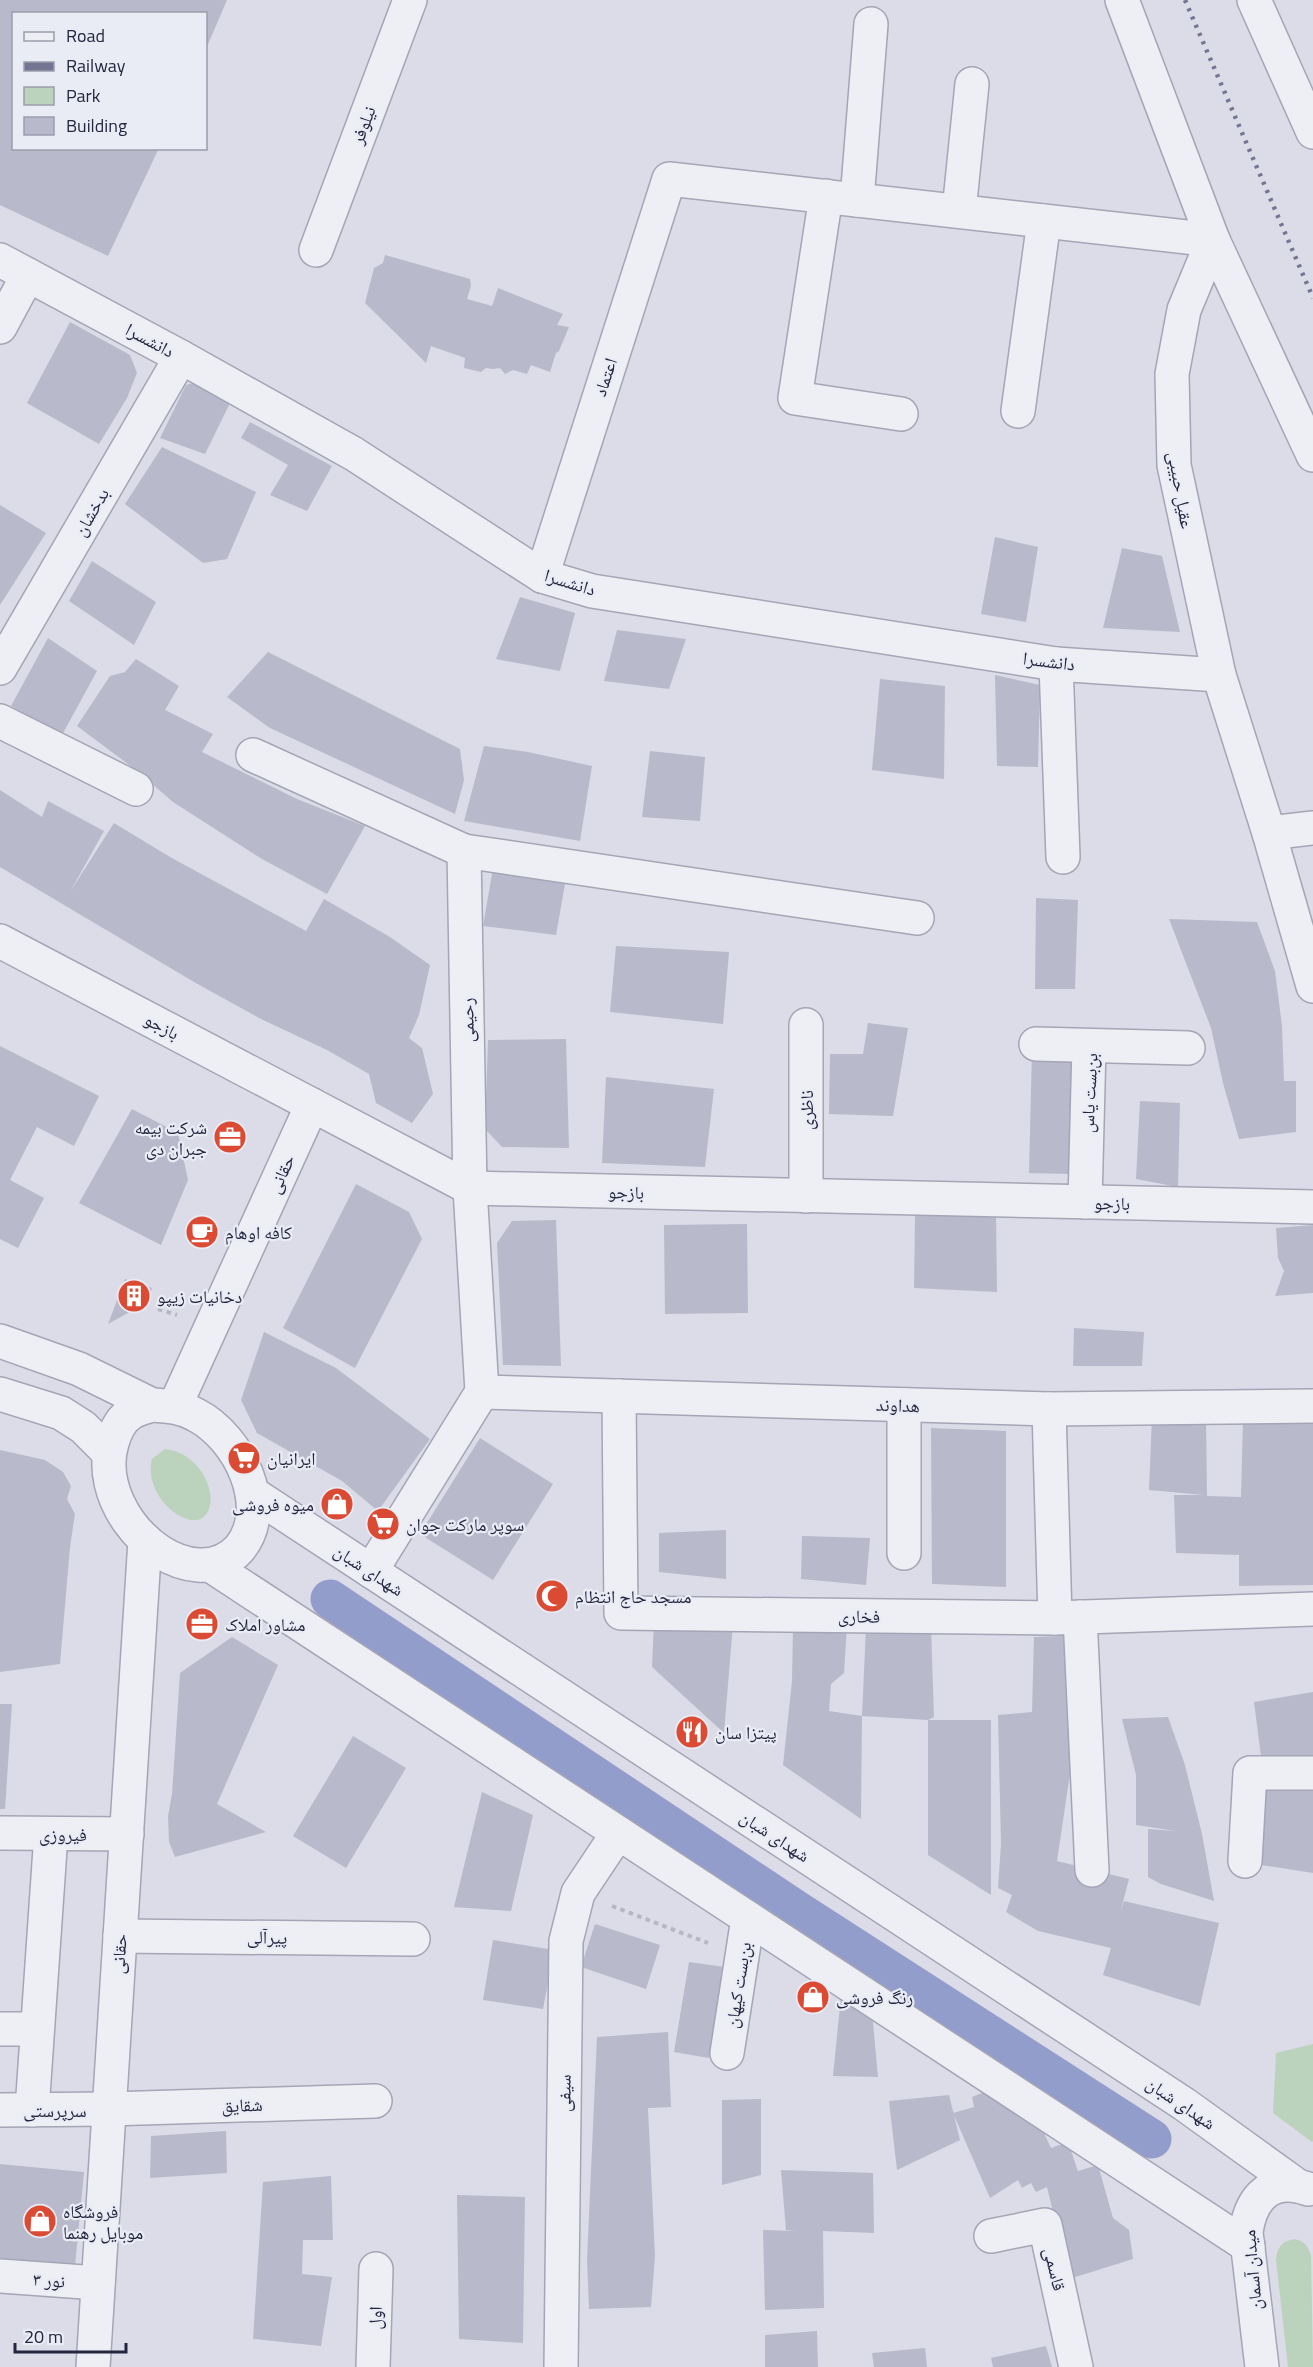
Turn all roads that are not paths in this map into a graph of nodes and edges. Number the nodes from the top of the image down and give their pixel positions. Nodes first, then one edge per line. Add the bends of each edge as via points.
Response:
1 (410, 0) edge
2 (1122, 0) edge
3 (1254, 0) edge
4 (871, 24) dead end
5 (972, 84) dead end
6 (1313, 132) edge
7 (842, 198) junction
8 (960, 211) junction
9 (1044, 221) junction
10 (1213, 240) junction
11 (316, 250) dead end
12 (0, 260) edge
13 (28, 275) junction
14 (0, 327) edge
15 (181, 357) junction
16 (1018, 411) dead end
17 (901, 414) dead end
18 (1313, 455) edge
19 (542, 576) junction
20 (1056, 664) junction
21 (0, 668) edge
22 (1219, 675) junction
23 (0, 722) edge
24 (253, 755) dead end
25 (136, 789) dead end
26 (1313, 828) edge
27 (1269, 833) junction
28 (464, 851) junction
29 (1063, 857) dead end
30 (917, 918) dead end
31 (0, 941) edge
32 (1313, 986) edge
33 (806, 1025) dead end
34 (1036, 1044) dead end
35 (1089, 1046) junction
36 (1188, 1048) dead end
37 (312, 1105) junction
38 (470, 1188) junction
39 (806, 1196) junction
40 (1085, 1202) junction
41 (1313, 1207) edge
42 (0, 1341) edge
43 (482, 1392) junction
44 (0, 1394) edge
45 (619, 1396) junction
46 (164, 1405) junction
47 (904, 1405) junction
48 (1313, 1406) edge
49 (1049, 1409) junction
50 (109, 1453) junction
51 (252, 1493) junction
52 (145, 1540) junction
53 (904, 1553) dead end
54 (210, 1565) junction
55 (371, 1571) junction
56 (1313, 1609) edge
57 (1068, 1618) junction
58 (1313, 1773) edge
59 (0, 1833) edge
60 (618, 1833) junction
61 (51, 1834) junction
62 (127, 1834) junction
63 (1245, 1861) dead end
64 (1092, 1870) dead end
65 (748, 1918) junction
66 (120, 1936) junction
67 (413, 1939) dead end
68 (0, 2029) edge
69 (37, 2029) junction
70 (727, 2053) dead end
71 (375, 2101) dead end
72 (109, 2109) junction
73 (16, 2110) edge
74 (1304, 2187) edge
75 (991, 2236) dead end
76 (1248, 2246) junction
77 (376, 2269) dead end
78 (0, 2276) edge
79 (98, 2283) junction
80 (93, 2367) edge
81 (374, 2367) edge
82 (561, 2367) edge
83 (1076, 2367) edge
84 (1262, 2367) edge

1 - 11 street, نیلوفر
2 - 10 street
3 - 6 street
4 - 7 street
5 - 8 street
7 - 8 street
7 - 17 street via 795,398
7 - 19 street, اعتماد via 669,179
8 - 9 street
9 - 10 street
9 - 16 street
10 - 18 street
10 - 22 street, عقیل حبیبی via 1184,310 1172,374 1172,397 1174,465
12 - 13 street, دانشسرا
13 - 14 street
13 - 15 street, دانشسرا
15 - 19 street, دانشسرا via 354,454
15 - 21 street, بدخشان
19 - 20 street, دانشسرا via 592,591
20 - 22 street, دانشسرا
20 - 29 street
22 - 27 street, عقیل حبیبی
23 - 25 street
24 - 28 street
26 - 27 street
27 - 32 street, عقیل حبیبی
28 - 30 street
28 - 38 street, رحیمی
31 - 37 street, بازجو
33 - 39 street, ناظری
34 - 35 street
35 - 36 street, بن‌بست یاس
35 - 40 street, بن‌بست یاس
37 - 38 street, بازجو
37 - 46 street, حقانی
38 - 39 street, بازجو
38 - 43 street, رحیمی
39 - 40 street, بازجو
40 - 41 street, بازجو
42 - 46 street
43 - 45 street, هداوند
43 - 55 street
44 - 50 street via 61,1413 83,1427
45 - 47 street, هداوند
45 - 57 street, فخاری via 621,1613
46 - 50 street via 130,1413 115,1431
46 - 51 street via 197,1415 217,1430 245,1470
47 - 49 street, هداوند
47 - 53 street
48 - 49 street, هداوند
49 - 57 street
50 - 52 street via 110,1477 117,1500
51 - 54 street via 253,1517 247,1539 232,1557
51 - 55 street, شهدای شبان
52 - 54 street via 186,1564
52 - 62 street, حقانی
54 - 60 street
55 - 74 street, شهدای شبان via 1184,2104
56 - 57 street, فخاری
57 - 64 street
58 - 63 street via 1250,1773
59 - 61 street, فیروزی
60 - 65 street
60 - 82 street, سیفی via 578,1893 567,1941
61 - 62 street, فیروزی
61 - 69 street
62 - 66 street, حقانی
65 - 70 street, بن‌بست کیهان
65 - 76 street
66 - 67 street, پیرآلی
66 - 72 street, حقانی
68 - 69 street
69 - 73 street
71 - 72 street, شقایق
72 - 73 street, سرپرستی
72 - 79 street, حقانی
74 - 76 street, میدان آسمان via 1275,2187 1259,2197 1249,2214
75 - 83 street, قاسمی via 1045,2225
76 - 84 street, میدان آسمان
77 - 81 street, اول
78 - 79 street, نور ۳
79 - 80 street, حقانی

